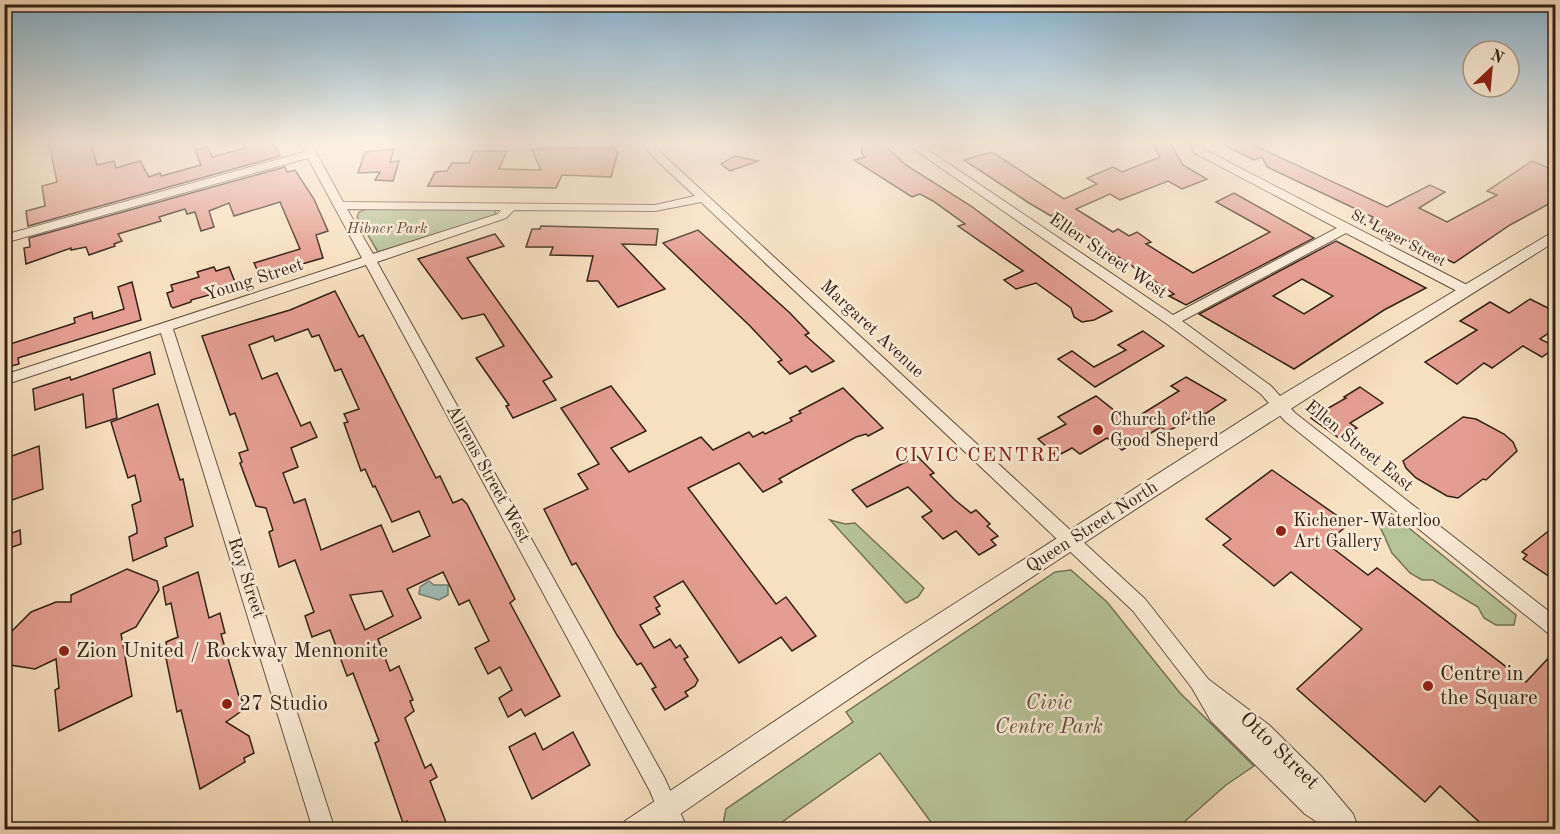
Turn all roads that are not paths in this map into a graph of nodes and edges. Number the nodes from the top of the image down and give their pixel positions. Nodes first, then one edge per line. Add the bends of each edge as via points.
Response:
1 (197, 182) edge
2 (326, 182) edge
3 (686, 182) edge
4 (967, 182) edge
5 (1258, 182) edge
6 (704, 198) junction
7 (339, 205) junction
8 (510, 207) junction
9 (1346, 228) junction
10 (1556, 234) edge
11 (4, 239) edge
12 (370, 260) junction
13 (1464, 290) junction
14 (1172, 321) junction
15 (166, 328) junction
16 (4, 380) edge
17 (1281, 404) junction
18 (1070, 541) junction
19 (1556, 628) edge
20 (668, 807) junction
21 (324, 830) edge
22 (634, 830) edge
23 (677, 830) edge
24 (1349, 830) edge

1 - 11 street
2 - 7 street, Ahrens Street West
3 - 6 street, Margaret Avenue
4 - 14 street, Ellen Street West
5 - 9 street, St. Leger Street
6 - 8 street via 655,208
6 - 18 street, Margaret Avenue
7 - 8 street
7 - 12 street, Ahrens Street West
8 - 12 street, Young Street via 502,216
9 - 13 street, St. Leger Street
9 - 14 street
10 - 13 street, Queen Street North
12 - 15 street, Young Street
12 - 20 street, Ahrens Street West
13 - 17 street, Queen Street North
14 - 17 street, Ellen Street West
15 - 16 street, Young Street
15 - 21 street, Roy Street
17 - 18 street, Queen Street North
17 - 19 street, Ellen Street East via 1296,422
18 - 20 street, Queen Street North
18 - 24 street, Otto Street via 1139,605 1218,714 1313,806
20 - 22 street, Queen Street North
20 - 23 street, Ahrens Street West

